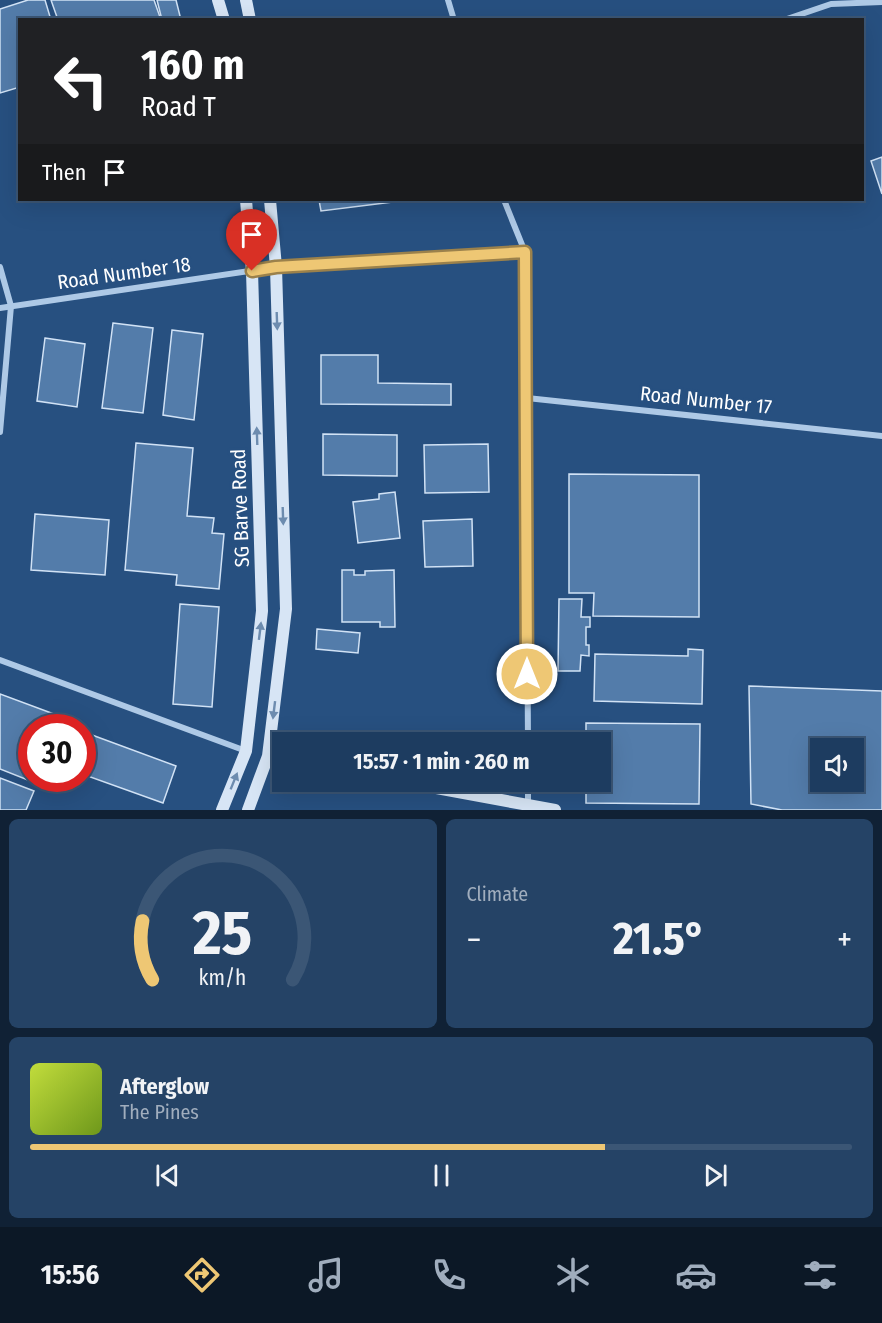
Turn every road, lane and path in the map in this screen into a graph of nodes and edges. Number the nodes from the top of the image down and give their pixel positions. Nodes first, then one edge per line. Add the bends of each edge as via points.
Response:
1 (218, 0) edge
2 (246, 0) edge
3 (448, 0) edge
4 (882, 2) edge
5 (223, 18) edge
6 (250, 18) edge
7 (453, 18) edge
8 (790, 18) edge
9 (246, 201) edge
10 (270, 201) edge
11 (504, 201) edge
12 (525, 252) junction
13 (0, 267) edge
14 (276, 267) junction
15 (252, 271) junction
16 (11, 306) junction
17 (0, 308) edge
18 (527, 398) junction
19 (0, 432) edge
20 (882, 436) edge
21 (0, 660) edge
22 (528, 732) edge
23 (246, 751) junction
24 (268, 756) junction
25 (272, 757) edge
26 (458, 792) edge
27 (528, 792) edge
28 (528, 805) junction
29 (222, 810) edge
30 (248, 810) edge
31 (555, 810) edge

1 - 5 main road
2 - 6 main road
3 - 7 street
4 - 8 street via 831,4
9 - 15 main road, SG Barve Road
10 - 14 main road
11 - 12 street
12 - 14 street, Road Number 18
12 - 18 street
13 - 16 street
14 - 15 street, Road Number 18
14 -> 24 main road via 286,609
15 - 16 street, Road Number 18
23 -> 15 main road, SG Barve Road via 262,610
16 - 17 street, Road Number 18
16 - 19 street
18 - 20 street, Road Number 17
18 - 22 street
21 - 23 street
29 -> 23 main road, SG Barve Road
24 - 25 main road
24 - 30 main road
26 - 28 main road
27 - 28 street
28 - 31 main road

